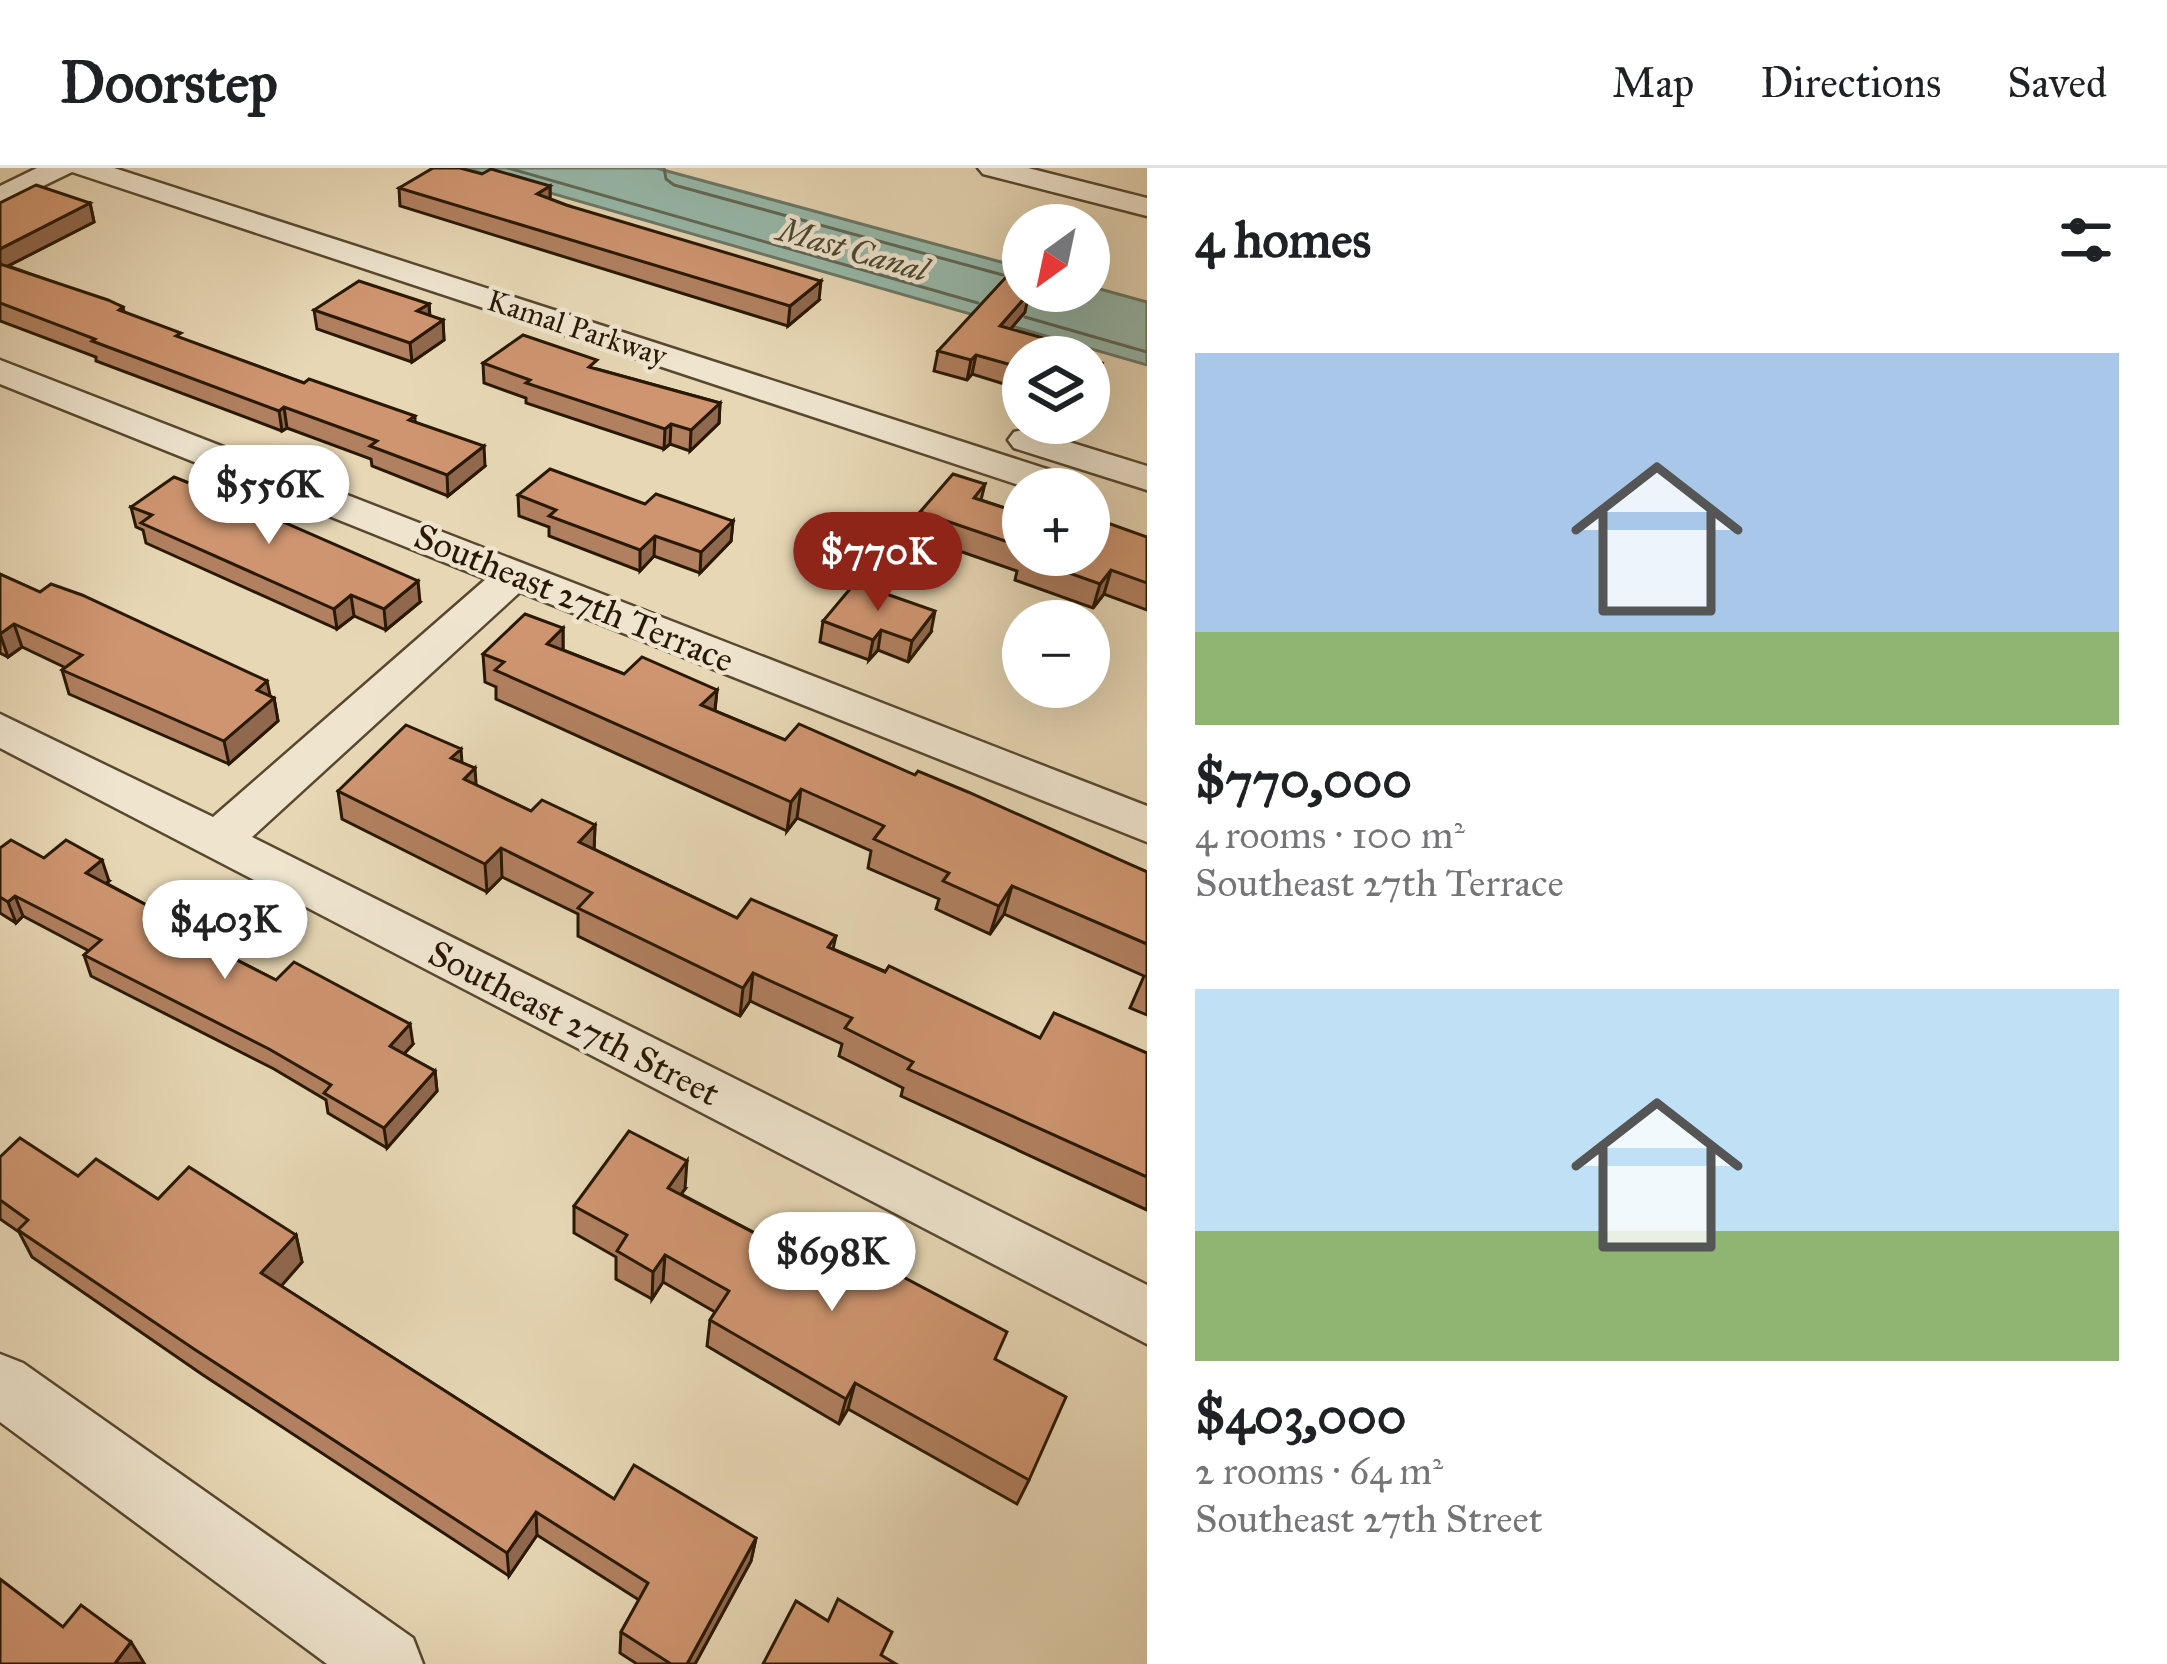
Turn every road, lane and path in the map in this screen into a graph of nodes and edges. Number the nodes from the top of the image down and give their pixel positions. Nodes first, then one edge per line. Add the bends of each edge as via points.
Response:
1 (59, 168) edge
2 (84, 168) edge
3 (162, 168) edge
4 (993, 168) edge
5 (0, 198) edge
6 (1147, 207) edge
7 (0, 370) edge
8 (1005, 468) edge
9 (1147, 478) edge
10 (1110, 502) edge
11 (1147, 514) edge
12 (515, 575) junction
13 (0, 729) edge
14 (1147, 825) edge
15 (218, 840) junction
16 (1147, 1316) edge
17 (0, 1384) edge
18 (387, 1664) edge

1 - 5 street
2 - 8 street, Kamal Parkway
3 - 9 street, Kamal Parkway
4 - 6 street
7 - 12 street, Southeast 27th Terrace
10 - 11 street
12 - 14 street, Southeast 27th Terrace
12 - 15 street
13 - 15 street, Southeast 27th Street
15 - 16 street, Southeast 27th Street
17 - 18 street

